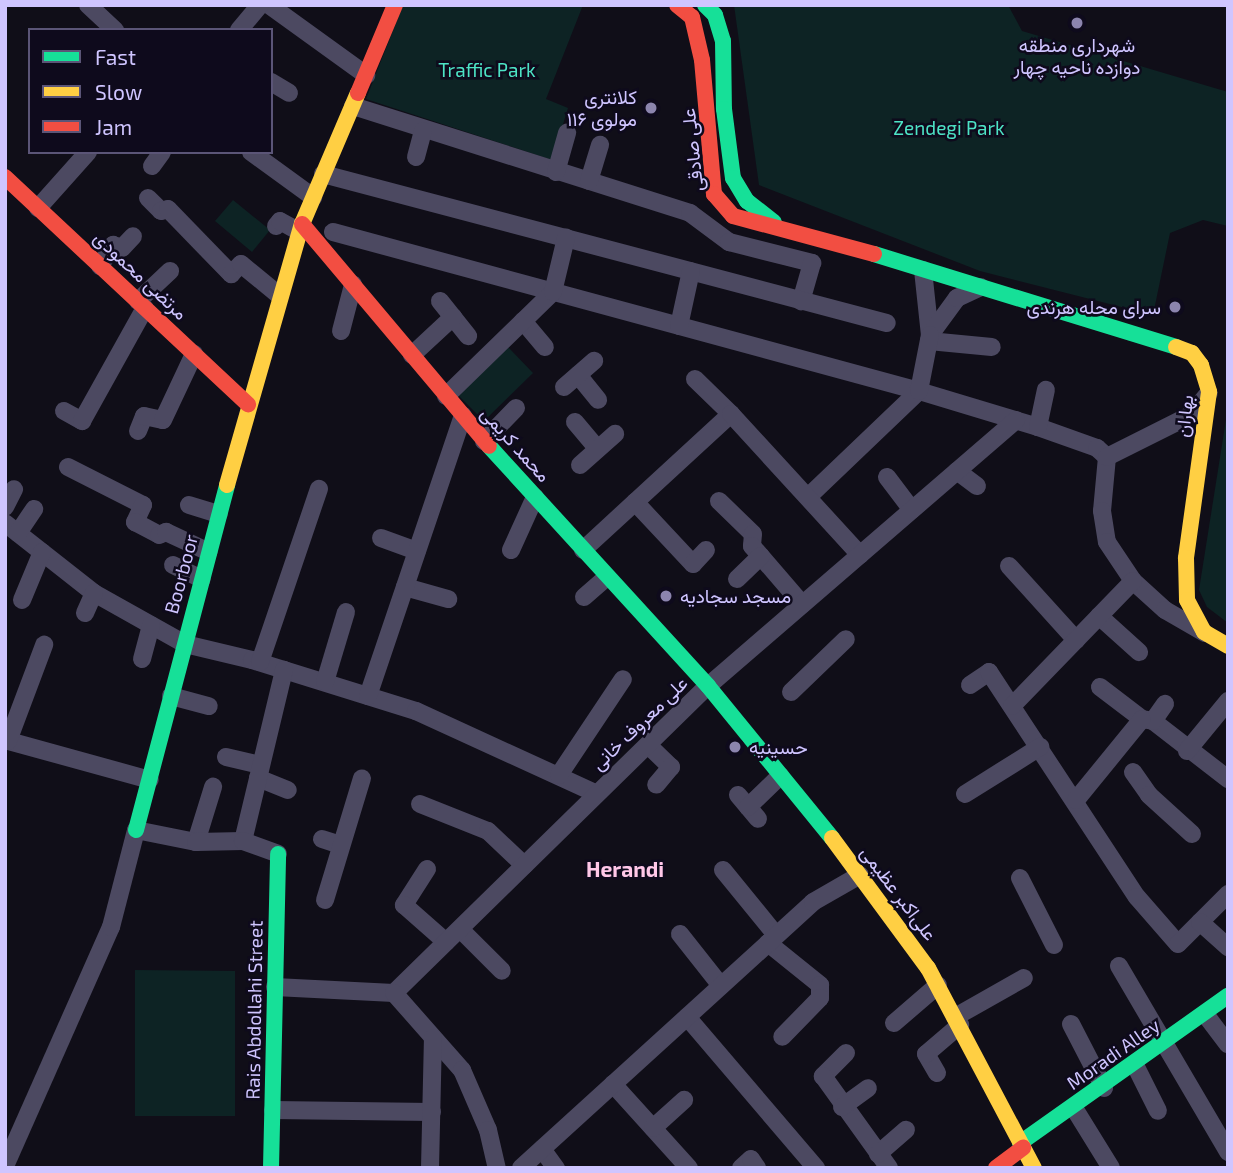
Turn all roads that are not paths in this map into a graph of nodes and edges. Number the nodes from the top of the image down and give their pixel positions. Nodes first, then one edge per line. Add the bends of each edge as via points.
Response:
1 (88, 5) edge
2 (260, 5) edge
3 (395, 5) edge
4 (677, 5) edge
5 (705, 5) edge
6 (274, 18) edge
7 (113, 28) edge
8 (241, 28) edge
9 (366, 75) junction
10 (273, 83) edge
11 (289, 93) dead end
12 (353, 106) junction
13 (424, 131) junction
14 (566, 134) dead end
15 (600, 145) dead end
16 (86, 154) edge
17 (254, 154) edge
18 (416, 157) dead end
19 (556, 172) junction
20 (323, 174) junction
21 (5, 177) edge
22 (589, 181) junction
23 (715, 194) junction
24 (313, 197) junction
25 (148, 198) dead end
26 (38, 208) junction
27 (690, 213) junction
28 (777, 225) junction
29 (276, 226) dead end
30 (301, 228) junction
31 (333, 232) dead end
32 (133, 236) dead end
33 (566, 238) junction
34 (100, 266) junction
35 (923, 270) junction
36 (170, 271) dead end
37 (691, 271) junction
38 (353, 285) junction
39 (981, 287) junction
40 (553, 292) junction
41 (280, 296) junction
42 (440, 300) dead end
43 (801, 300) junction
44 (141, 304) junction
45 (453, 317) junction
46 (523, 321) junction
47 (887, 323) dead end
48 (678, 326) junction
49 (341, 331) dead end
50 (468, 335) dead end
51 (929, 338) junction
52 (545, 347) dead end
53 (992, 347) dead end
54 (194, 354) junction
55 (412, 355) junction
56 (594, 361) dead end
57 (695, 379) dead end
58 (1046, 390) dead end
59 (919, 391) junction
60 (1209, 392) junction
61 (446, 396) junction
62 (598, 400) dead end
63 (248, 404) junction
64 (516, 408) dead end
65 (64, 411) dead end
66 (731, 414) junction
67 (463, 416) junction
68 (1016, 420) junction
69 (575, 422) dead end
70 (1038, 427) junction
71 (138, 431) dead end
72 (615, 434) dead end
73 (484, 441) junction
74 (598, 449) junction
75 (1107, 457) junction
76 (580, 465) dead end
77 (68, 467) dead end
78 (957, 471) junction
79 (887, 477) dead end
80 (977, 486) dead end
81 (14, 489) dead end
82 (319, 489) dead end
83 (535, 497) junction
84 (808, 497) junction
85 (719, 501) dead end
86 (635, 502) junction
87 (189, 505) dead end
88 (5, 507) edge
89 (34, 509) dead end
90 (912, 510) junction
91 (219, 514) junction
92 (12, 528) edge
93 (382, 538) dead end
94 (510, 550) dead end
95 (583, 550) junction
96 (706, 550) dead end
97 (417, 551) junction
98 (42, 552) junction
99 (209, 552) junction
100 (860, 555) junction
101 (761, 556) junction
102 (173, 565) dead end
103 (1009, 566) dead end
104 (202, 579) junction
105 (737, 579) dead end
106 (1133, 581) junction
107 (405, 587) junction
108 (611, 587) junction
109 (94, 593) junction
110 (584, 597) dead end
111 (448, 599) dead end
112 (22, 600) dead end
113 (802, 604) junction
114 (346, 612) dead end
115 (85, 613) dead end
116 (1099, 616) junction
117 (151, 625) junction
118 (1204, 632) junction
119 (846, 639) dead end
120 (1076, 640) junction
121 (185, 644) junction
122 (44, 645) dead end
123 (1228, 646) edge
124 (1139, 652) dead end
125 (1228, 654) edge
126 (142, 659) dead end
127 (260, 662) junction
128 (284, 670) junction
129 (623, 679) dead end
130 (325, 682) junction
131 (971, 685) dead end
132 (708, 686) junction
133 (1100, 687) dead end
134 (790, 692) dead end
135 (171, 696) junction
136 (368, 696) junction
137 (1228, 701) edge
138 (1166, 704) dead end
139 (209, 706) dead end
140 (1012, 706) junction
141 (1148, 720) junction
142 (7, 740) edge
143 (648, 744) junction
144 (1040, 747) junction
145 (1187, 751) junction
146 (226, 757) dead end
147 (259, 771) junction
148 (1133, 772) dead end
149 (559, 775) junction
150 (780, 776) junction
151 (362, 778) dead end
152 (1228, 779) edge
153 (150, 780) junction
154 (656, 785) dead end
155 (213, 788) dead end
156 (288, 790) dead end
157 (597, 794) junction
158 (965, 794) dead end
159 (1076, 800) junction
160 (420, 804) dead end
161 (748, 807) dead end
162 (136, 830) junction
163 (1192, 834) dead end
164 (323, 839) dead end
165 (243, 841) junction
166 (196, 842) junction
167 (341, 845) junction
168 (278, 854) joint
169 (524, 865) junction
170 (427, 869) dead end
171 (723, 870) dead end
172 (860, 875) junction
173 (1020, 878) dead end
174 (1228, 894) edge
175 (325, 900) dead end
176 (1200, 922) junction
177 (460, 929) junction
178 (680, 934) dead end
179 (772, 939) junction
180 (446, 942) junction
181 (1054, 945) dead end
182 (1228, 947) edge
183 (1119, 966) dead end
184 (502, 971) dead end
185 (1024, 978) dead end
186 (938, 985) junction
187 (721, 986) junction
188 (275, 987) junction
189 (394, 993) junction
190 (1228, 996) edge
191 (1205, 1014) junction
192 (687, 1017) junction
193 (957, 1021) junction
194 (894, 1023) dead end
195 (1072, 1024) dead end
196 (782, 1037) dead end
197 (433, 1038) junction
198 (1166, 1044) junction
199 (1228, 1044) edge
200 (846, 1053) dead end
201 (1135, 1065) junction
202 (937, 1073) dead end
203 (613, 1084) junction
204 (868, 1088) dead end
205 (1104, 1088) junction
206 (684, 1100) dead end
207 (842, 1107) junction
208 (1074, 1108) junction
209 (273, 1110) junction
210 (1158, 1111) dead end
211 (432, 1112) junction
212 (653, 1128) junction
213 (906, 1130) dead end
214 (1021, 1146) junction
215 (542, 1149) junction
216 (1228, 1152) edge
217 (7, 1157) edge
218 (883, 1161) edge
219 (271, 1168) edge
220 (430, 1168) edge
221 (497, 1168) edge
222 (521, 1168) edge
223 (556, 1168) edge
224 (689, 1168) edge
225 (741, 1168) edge
226 (757, 1168) edge
227 (816, 1168) edge
228 (996, 1168) edge
229 (1034, 1168) edge
230 (1111, 1168) edge

1 - 7 street
2 - 8 street
3 - 9 street, Boorboor
4 - 23 street, علی صادقی via 692,17 702,60
5 - 28 street, علی صادقی via 715,15 723,41 724,109 733,177 747,201
6 - 9 street
9 - 12 street, Boorboor
10 - 11 street
12 - 13 street
12 - 20 street, Boorboor
13 - 18 street
13 - 19 street
14 - 19 street
15 - 22 street
16 - 26 street
17 - 24 street
19 - 22 street
20 - 24 street, Boorboor
20 - 33 street
21 - 26 street, مرتضی محمودی
22 - 27 street
23 - 27 street
23 - 28 street, علی صادقی via 733,216
24 - 30 street, Boorboor
25 - 41 street via 162,211 168,209 231,274 241,264
26 - 34 street, مرتضی محمودی
27 - 43 street via 729,242 812,263
28 - 35 street, بهاران
29 - 30 street via 280,221
30 - 38 street, محمد کریمی
30 - 41 street, Boorboor
31 - 40 street
32 - 34 street via 122,248 113,245
33 - 37 street
33 - 40 street
34 - 44 street, مرتضی محمودی
35 - 39 street, بهاران
35 - 51 street
36 - 44 street
37 - 43 street
37 - 48 street
38 - 49 street
38 - 55 street, محمد کریمی
39 - 51 street via 957,298
39 - 60 street, بهاران via 1180,347 1201,365
40 - 46 street
40 - 48 street
41 - 63 street, Boorboor
42 - 45 street
43 - 47 street
44 - 54 street, مرتضی محمودی
44 - 65 street via 82,421
45 - 50 street
45 - 55 street
46 - 52 street
46 - 61 street
48 - 59 street
51 - 53 street
51 - 59 street
54 - 63 street, مرتضی محمودی
54 - 71 street via 163,421 144,416
55 - 61 street, محمد کریمی
56 - 62 street via 571,381
57 - 66 street
58 - 70 street
59 - 68 street
59 - 84 street
60 - 75 street via 1191,415
60 - 118 street, بهاران via 1186,558 1187,600
61 - 67 street, محمد کریمی
63 - 91 street, Boorboor
64 - 73 street
66 - 84 street
66 - 86 street
67 - 73 street, محمد کریمی
67 - 97 street
68 - 70 street
68 - 78 street, علی معروف خانی
69 - 74 street
70 - 75 street via 1097,448
72 - 74 street
73 - 83 street, محمد کریمی
74 - 76 street
75 - 106 street via 1102,526 1107,542
77 - 99 street via 143,505 135,522
78 - 80 street
78 - 90 street, علی معروف خانی
79 - 90 street
81 - 88 street
82 - 127 street
83 - 94 street
83 - 95 street, محمد کریمی
84 - 100 street
85 - 101 street via 752,534 752,545
86 - 95 street
86 - 96 street via 693,564
87 - 91 street
89 - 92 street
90 - 100 street, علی معروف خانی
91 - 99 street, Boorboor
92 - 98 street
93 - 97 street
95 - 108 street, محمد کریمی
97 - 107 street
98 - 109 street
98 - 112 street
99 - 104 street, Boorboor
100 - 113 street, علی معروف خانی
101 - 105 street
101 - 113 street
102 - 104 street
103 - 120 street
104 - 121 street, Boorboor
106 - 116 street
106 - 118 street via 1165,610
107 - 111 street
107 - 136 street
108 - 110 street
108 - 132 street, محمد کریمی
109 - 115 street
109 - 117 street
113 - 132 street, علی معروف خانی
114 - 130 street
116 - 120 street
116 - 124 street
117 - 121 street
117 - 126 street
118 - 123 street
118 - 125 street
119 - 134 street
120 - 140 street
121 - 127 street
121 - 135 street, Boorboor
122 - 142 street
127 - 128 street
128 - 130 street
128 - 147 street
129 - 149 street
130 - 136 street
131 - 140 street via 989,672
132 - 143 street, علی معروف خانی
132 - 150 street, علی‌اکبر عظیمی
133 - 141 street
135 - 139 street
135 - 153 street, Boorboor
136 - 149 street via 416,711
137 - 145 street
138 - 141 street
140 - 144 street
141 - 145 street
141 - 159 street
142 - 153 street
143 - 154 street via 671,766
143 - 157 street, علی معروف خانی
144 - 158 street
144 - 159 street
145 - 152 street
146 - 147 street
147 - 156 street
147 - 165 street
148 - 163 street via 1149,795
149 - 157 street
150 - 161 street
150 - 172 street, علی‌اکبر عظیمی
151 - 167 street
153 - 162 street, Boorboor
155 - 166 street
157 - 169 street, علی معروف خانی
159 - 176 street via 1137,897 1178,944
160 - 169 street via 488,831
162 - 166 street
162 - 217 street, Boorboor via 111,927
164 - 167 street
165 - 166 street
165 - 168 street
167 - 175 street
168 - 188 street, Rais Abdollahi Street
169 - 177 street, علی معروف خانی
170 - 180 street via 404,905
171 - 179 street
172 - 179 street via 813,902
172 - 186 street, علی‌اکبر عظیمی
173 - 181 street
174 - 176 street
176 - 182 street
177 - 180 street, علی معروف خانی
177 - 184 street
178 - 187 street
179 - 187 street
179 - 196 street via 820,985 820,998
180 - 189 street, علی معروف خانی
183 - 198 street
185 - 193 street
186 - 193 street, علی‌اکبر عظیمی
186 - 194 street
187 - 192 street
188 - 189 street
188 - 209 street, Rais Abdollahi Street
189 - 197 street
190 - 191 street, Moradi Alley
191 - 198 street, Moradi Alley
191 - 199 street
192 - 203 street
192 - 227 street
193 - 202 street via 926,1054
193 - 214 street, علی‌اکبر عظیمی
195 - 205 street
197 - 211 street
197 - 221 street via 462,1070 488,1130
198 - 201 street, Moradi Alley
198 - 216 street
200 - 207 street via 823,1076
201 - 205 street, Moradi Alley
201 - 210 street
203 - 212 street
203 - 215 street
204 - 207 street
205 - 208 street, Moradi Alley
206 - 212 street
207 - 218 street
208 - 214 street, Moradi Alley
208 - 230 street
209 - 211 street
209 - 219 street, Rais Abdollahi Street
211 - 220 street
212 - 224 street
213 - 218 street
214 - 228 street, Moradi Alley
214 - 229 street, علی‌اکبر عظیمی
215 - 222 street
215 - 223 street
225 - 226 street via 751,1159

